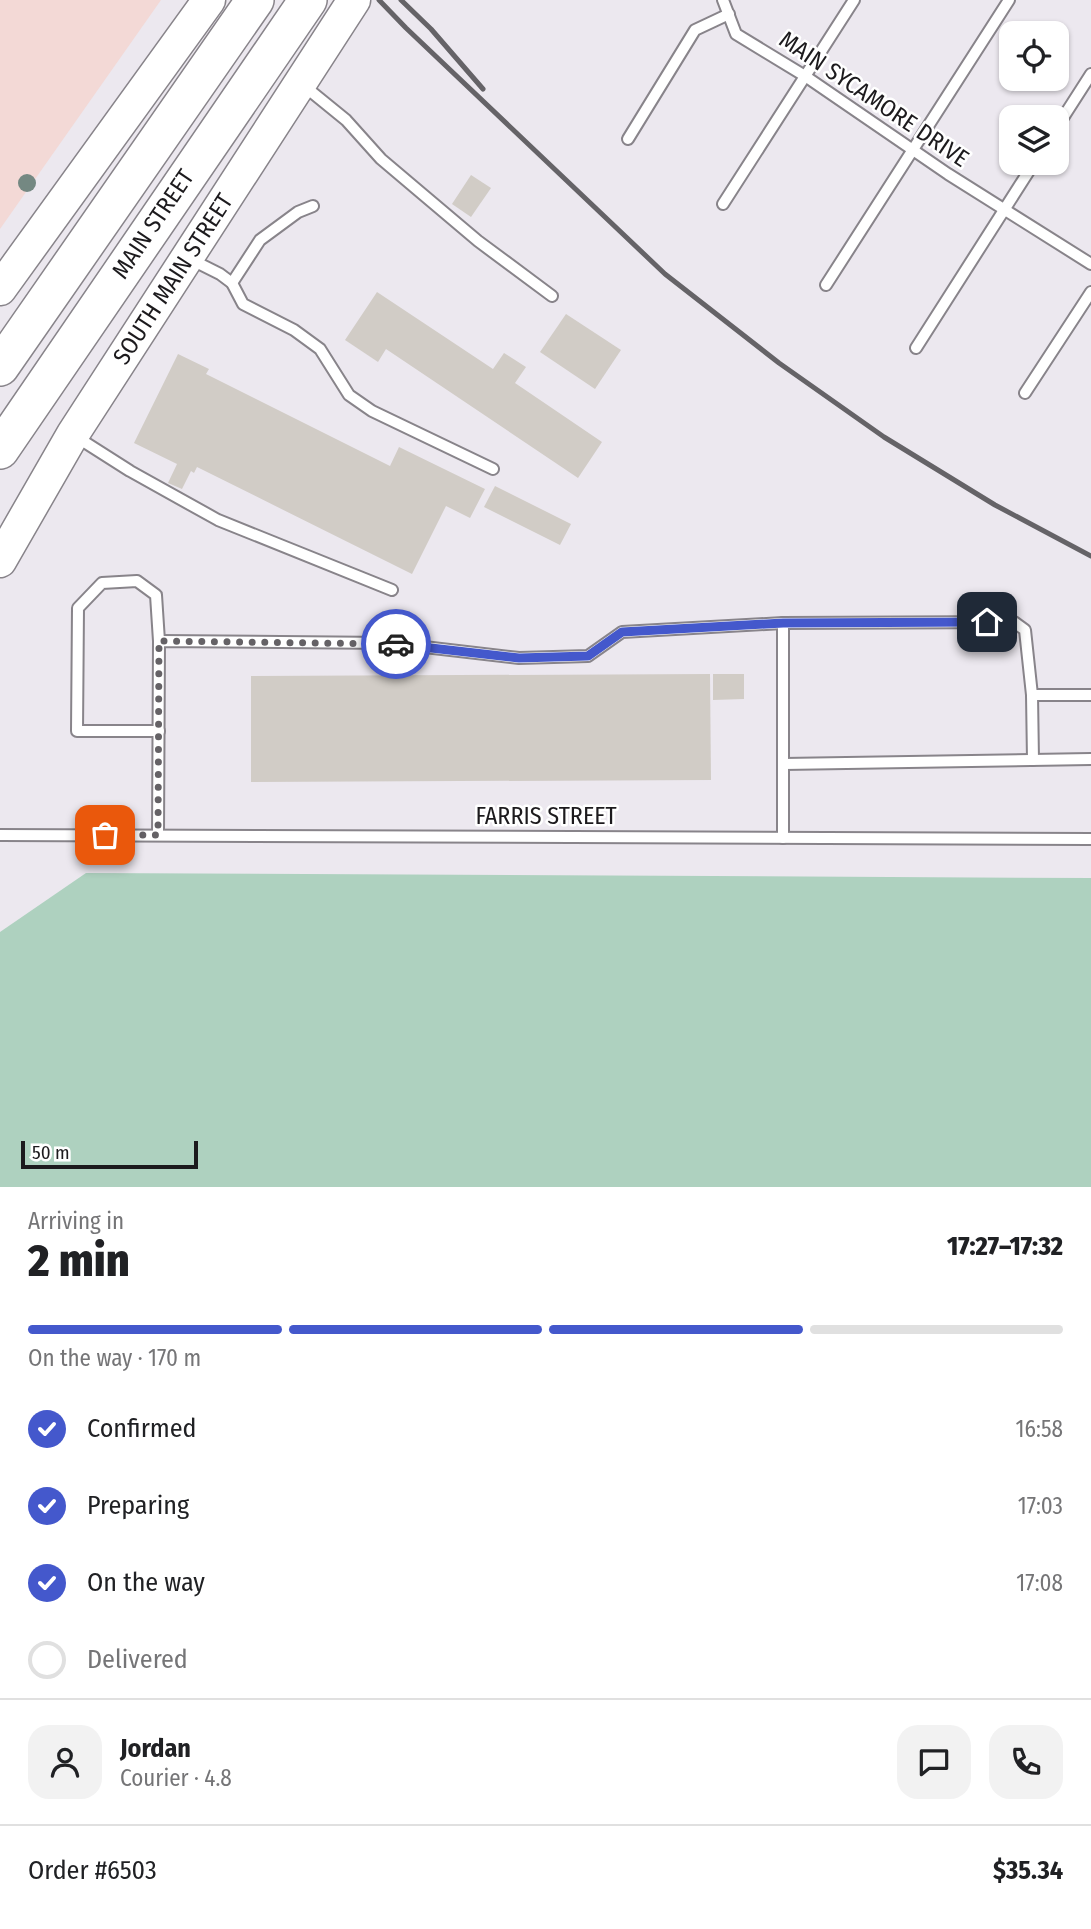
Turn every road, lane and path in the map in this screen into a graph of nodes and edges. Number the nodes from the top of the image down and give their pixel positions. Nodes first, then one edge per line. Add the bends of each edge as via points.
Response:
1 (209, 0) edge
2 (255, 0) edge
3 (308, 0) edge
4 (354, 0) edge
5 (723, 0) edge
6 (854, 0) edge
7 (1009, 0) edge
8 (729, 14) junction
9 (1091, 74) edge
10 (805, 76) junction
11 (300, 82) junction
12 (1069, 108) edge
13 (628, 139) dead end
14 (913, 150) junction
15 (1026, 175) edge
16 (723, 204) dead end
17 (313, 206) dead end
18 (1004, 209) junction
19 (187, 258) junction
20 (1091, 264) edge
21 (232, 283) junction
22 (826, 285) dead end
23 (0, 289) edge
24 (1091, 292) edge
25 (552, 296) dead end
26 (916, 348) dead end
27 (0, 367) edge
28 (1025, 393) dead end
29 (73, 434) junction
30 (0, 450) edge
31 (493, 469) dead end
32 (0, 562) edge
33 (392, 590) dead end
34 (783, 623) junction
35 (159, 641) junction
36 (1032, 695) junction
37 (1091, 695) edge
38 (159, 731) junction
39 (1091, 759) edge
40 (1032, 760) junction
41 (784, 764) junction
42 (0, 835) edge
43 (158, 835) junction
44 (783, 838) junction
45 (1091, 839) edge

1 - 23 main road
2 - 27 highway, MAIN STREET
3 - 30 highway, MAIN STREET
4 - 11 main road, SOUTH MAIN STREET
5 - 8 lane, MAIN SYCAMORE DRIVE
6 - 10 lane
7 - 14 lane
8 - 10 lane, MAIN SYCAMORE DRIVE via 736,34
8 - 13 lane via 695,30
9 - 12 lane
10 - 14 lane, MAIN SYCAMORE DRIVE
10 - 16 lane
11 - 19 main road, SOUTH MAIN STREET
11 - 25 lane via 346,120 381,159
14 - 18 lane, MAIN SYCAMORE DRIVE
14 - 22 lane
15 - 18 lane
17 - 21 lane via 260,240
18 - 20 lane, MAIN SYCAMORE DRIVE
18 - 26 lane
19 - 21 lane
19 - 29 main road, SOUTH MAIN STREET
21 - 31 lane via 243,304 320,349 349,395 372,411
24 - 28 lane
29 - 32 main road, SOUTH MAIN STREET
29 - 33 lane via 218,520
34 - 35 lane via 622,632 588,656 519,658 390,643
34 - 36 lane via 1014,622 1025,630
34 - 41 lane
35 - 38 lane
35 - 38 lane via 156,595 137,581 102,583 78,608 77,732
36 - 37 lane
36 - 40 lane
38 - 43 lane
39 - 40 lane
40 - 41 lane
41 - 44 lane
42 - 43 lane, FARRIS STREET
43 - 44 lane, FARRIS STREET
44 - 45 lane, FARRIS STREET

